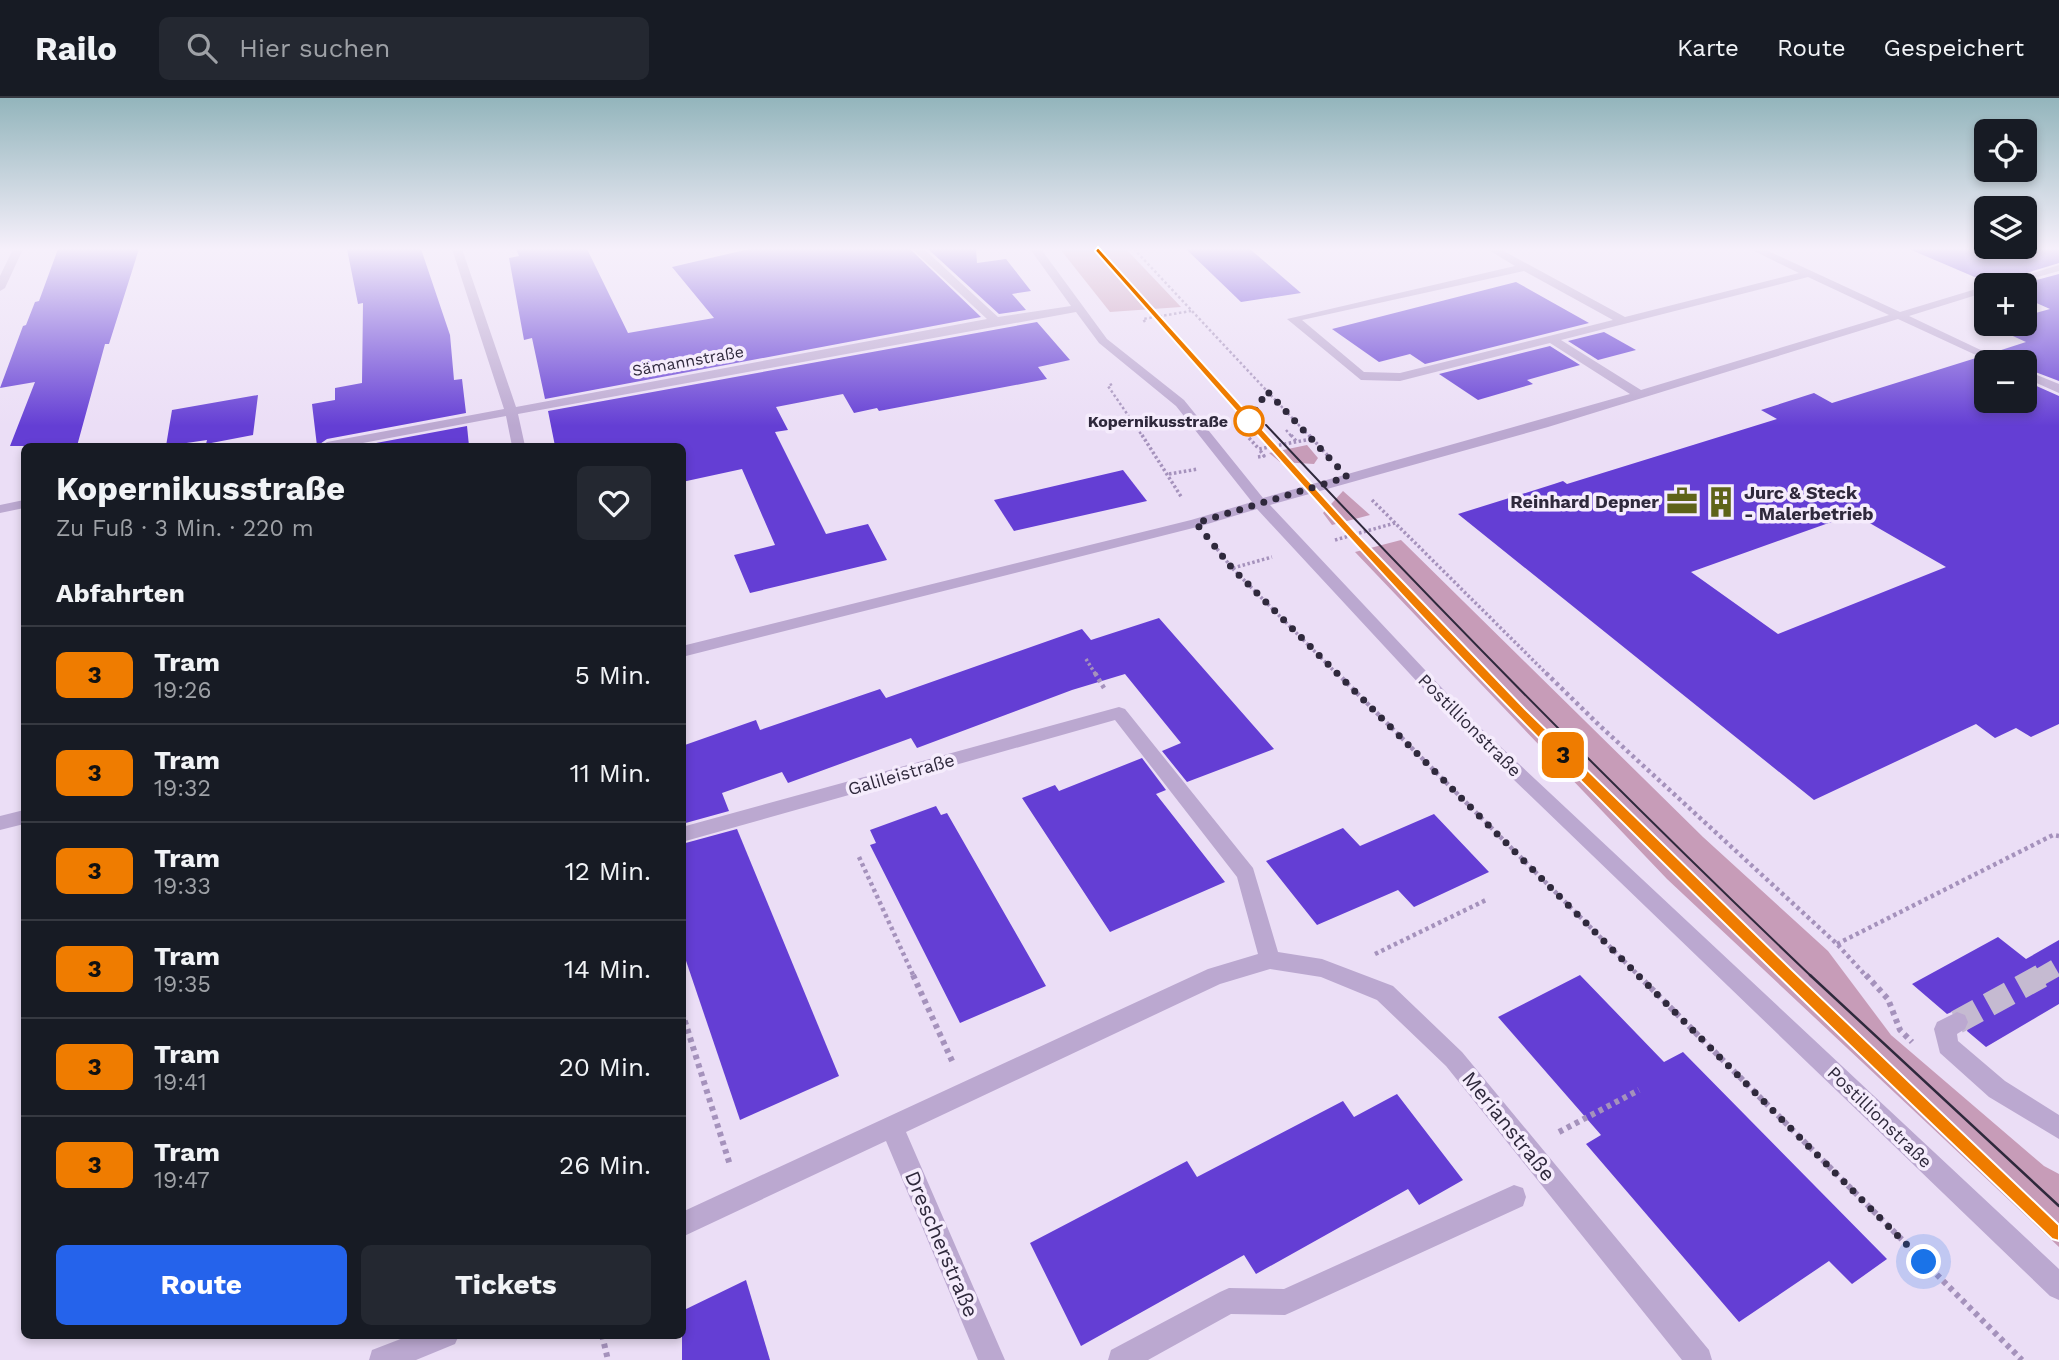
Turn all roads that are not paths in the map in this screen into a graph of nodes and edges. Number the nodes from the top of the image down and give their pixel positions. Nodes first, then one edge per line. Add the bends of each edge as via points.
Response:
1 (477, 308) edge
2 (982, 308) edge
3 (1078, 308) joint
4 (1343, 308) edge
5 (1600, 308) edge
6 (1671, 308) edge
7 (1883, 308) edge
8 (1918, 308) edge
9 (1896, 314) junction
10 (1622, 320) junction
11 (996, 321) junction
12 (1550, 338) junction
13 (1974, 350) edge
14 (2037, 379) edge
15 (2059, 389) edge
16 (1639, 394) junction
17 (511, 411) junction
18 (343, 443) edge
19 (518, 443) edge
20 (1260, 503) junction
21 (21, 505) edge
22 (0, 509) edge
23 (686, 651) edge
24 (21, 818) edge
25 (0, 823) edge
26 (686, 834) edge
27 (1270, 960) junction
28 (1957, 1022) dead end
29 (892, 1127) junction
30 (2059, 1128) edge
31 (1514, 1196) dead end
32 (686, 1223) edge
33 (2059, 1287) edge
34 (436, 1339) edge
35 (382, 1360) edge
36 (992, 1360) edge
37 (1121, 1360) edge
38 (1699, 1360) edge

1 - 17 street
2 - 11 street
3 - 11 street, Sämannstraße
3 - 20 street, Postillionstraße via 1103,341 1180,403
4 - 12 street via 1293,319 1361,376 1400,377
5 - 10 street
6 - 10 street
7 - 9 street
8 - 9 street
9 - 13 street
9 - 16 street
10 - 12 street
11 - 17 street, Sämannstraße
12 - 16 street
14 - 15 street
16 - 20 street
17 - 18 street, Sämannstraße
17 - 19 street
20 - 23 street
20 - 33 street, Postillionstraße via 1466,724
21 - 22 street
24 - 25 street
26 - 27 street, Galileistraße via 1119,713 1247,874
27 - 29 street, Merianstraße via 1215,976
27 - 38 street, Merianstraße via 1336,973 1385,993 1454,1059
28 - 30 street via 1945,1028 1948,1046 1997,1089
29 - 32 street, Merianstraße
29 - 36 street, Drescherstraße
31 - 37 street via 1285,1302 1229,1301
34 - 35 street

